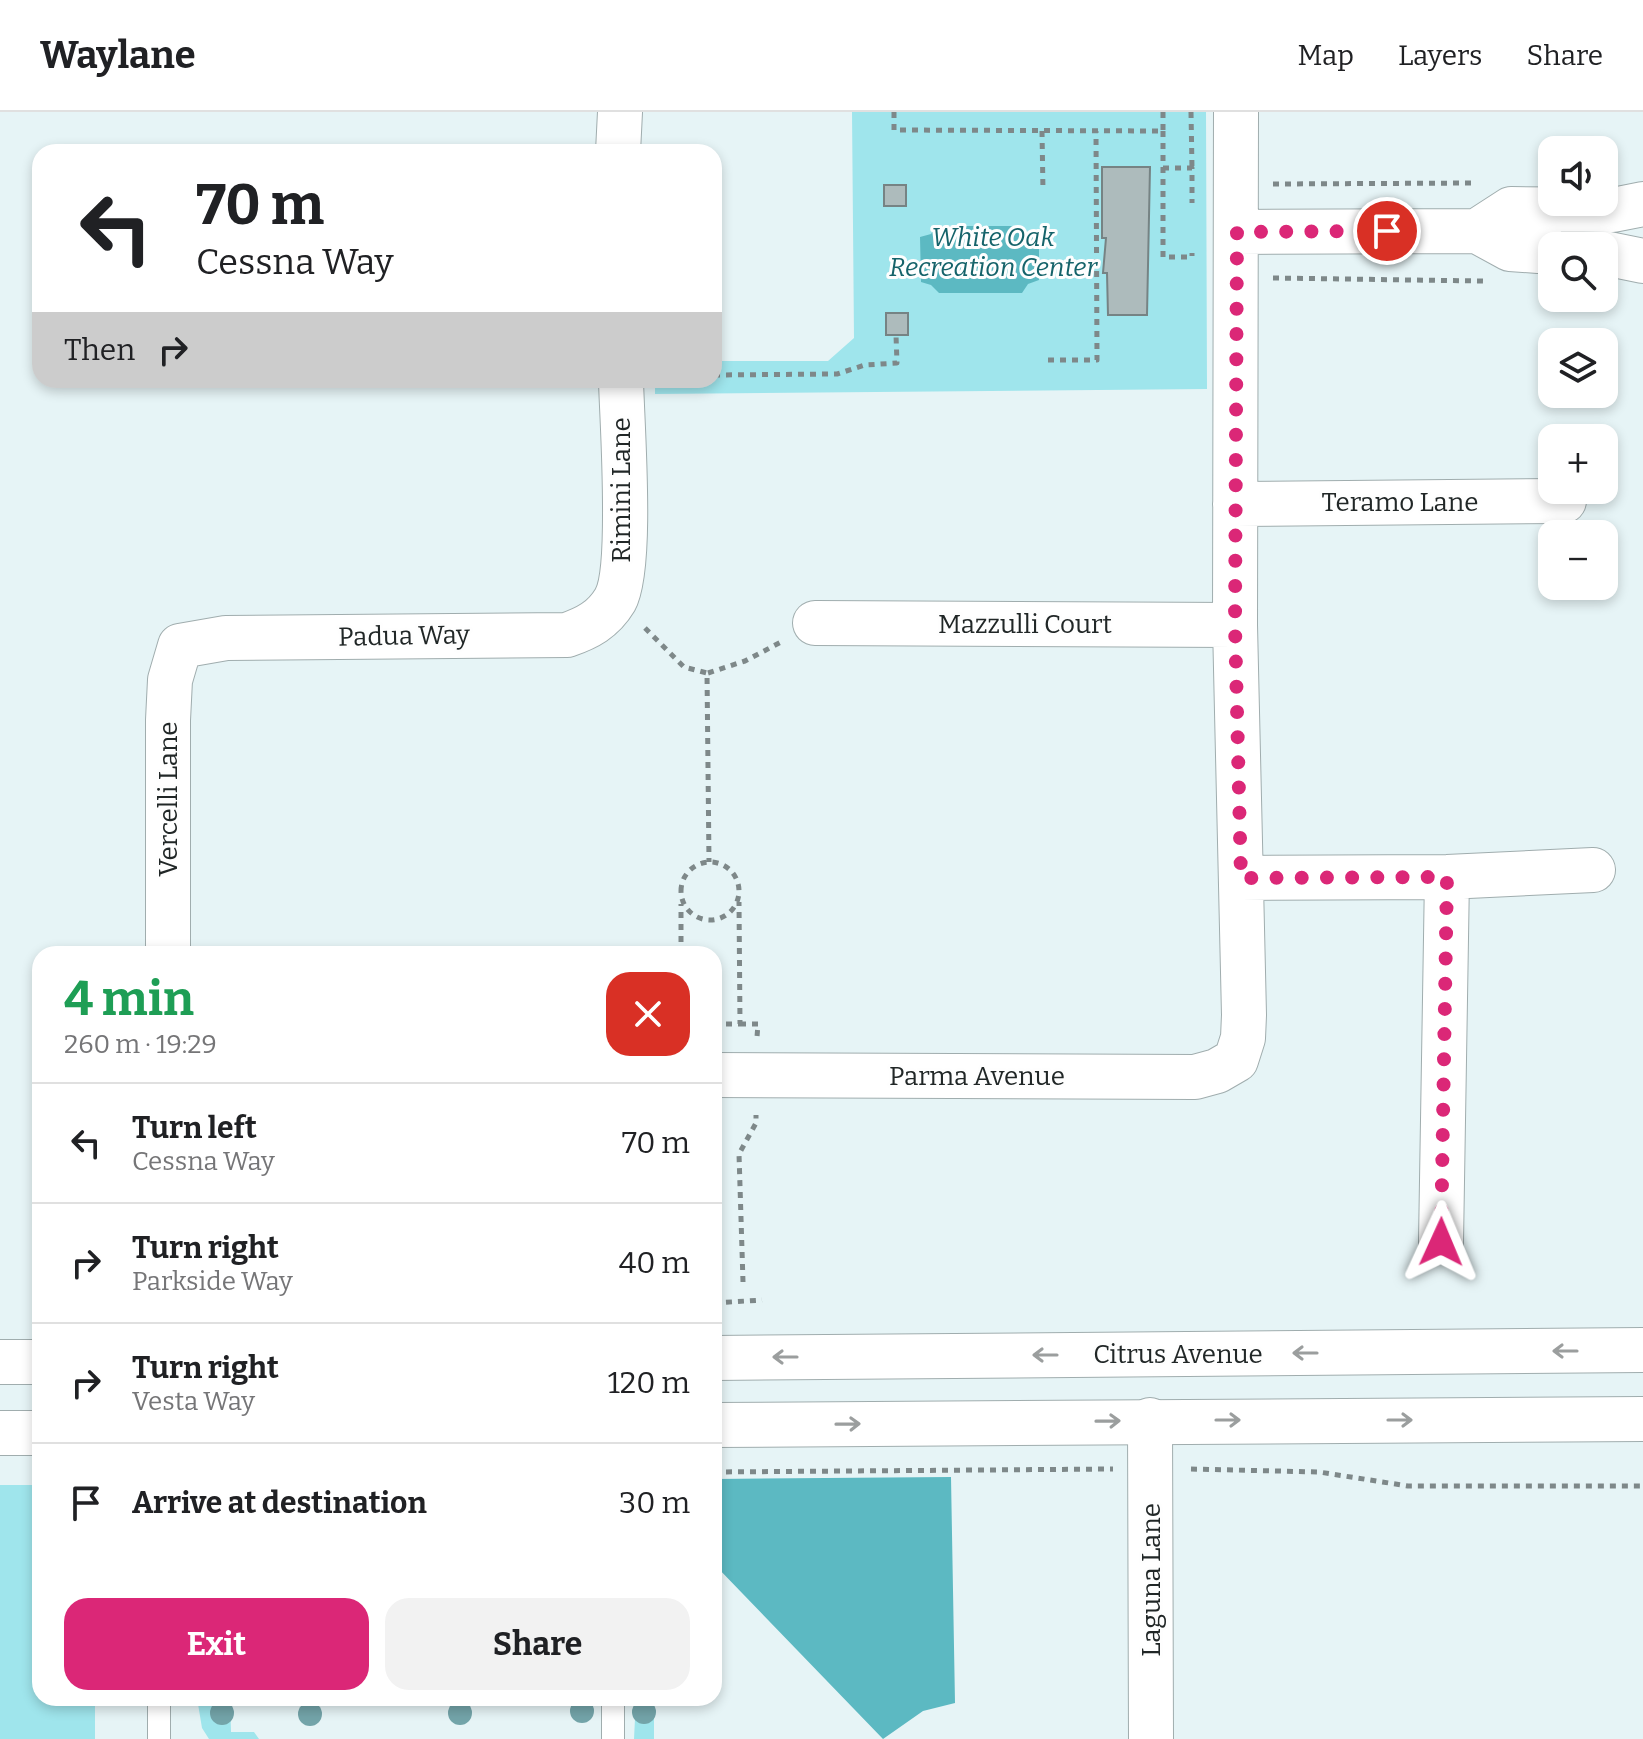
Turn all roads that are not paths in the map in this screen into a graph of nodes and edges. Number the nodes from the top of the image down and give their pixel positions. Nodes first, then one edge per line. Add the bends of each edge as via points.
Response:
1 (620, 112) edge
2 (1236, 112) edge
3 (618, 144) edge
4 (1628, 207) edge
5 (1477, 231) junction
6 (1237, 232) junction
7 (1538, 251) edge
8 (1620, 256) edge
9 (621, 388) edge
10 (1538, 501) edge
11 (1235, 504) junction
12 (615, 599) joint
13 (815, 623) road end
14 (1235, 625) junction
15 (180, 646) joint
16 (1593, 870) dead end
17 (1447, 877) junction
18 (1241, 878) junction
19 (168, 946) edge
20 (722, 1075) edge
21 (1441, 1242) dead end
22 (1643, 1350) edge
23 (722, 1358) edge
24 (0, 1362) edge
25 (32, 1362) edge
26 (1643, 1419) edge
27 (1150, 1420) junction
28 (722, 1425) edge
29 (0, 1433) edge
30 (32, 1433) edge
31 (159, 1706) edge
32 (613, 1706) edge
33 (159, 1739) edge
34 (613, 1739) edge
35 (1151, 1739) edge

1 - 3 street
2 - 6 street
4 - 5 street via 1511,209
4 - 8 lane
5 - 6 street
5 - 7 street via 1510,249
6 - 11 street
9 - 12 street, Rimini Lane via 624,565
10 - 11 street, Teramo Lane
11 - 14 street
12 - 15 street, Padua Way via 593,626 567,635 226,638
13 - 14 street, Mazzulli Court
14 - 18 street
15 - 19 street, Vercelli Lane via 170,680 168,720
16 - 17 street
17 - 18 street
17 - 21 street
18 - 20 street, Parma Avenue via 1243,1026 1236,1060 1217,1071 1195,1077
22 -> 23 street, Citrus Avenue
24 - 25 street
27 -> 26 street
28 -> 27 street
27 - 35 street, Laguna Lane
29 - 30 street
31 - 33 lane
32 - 34 lane

